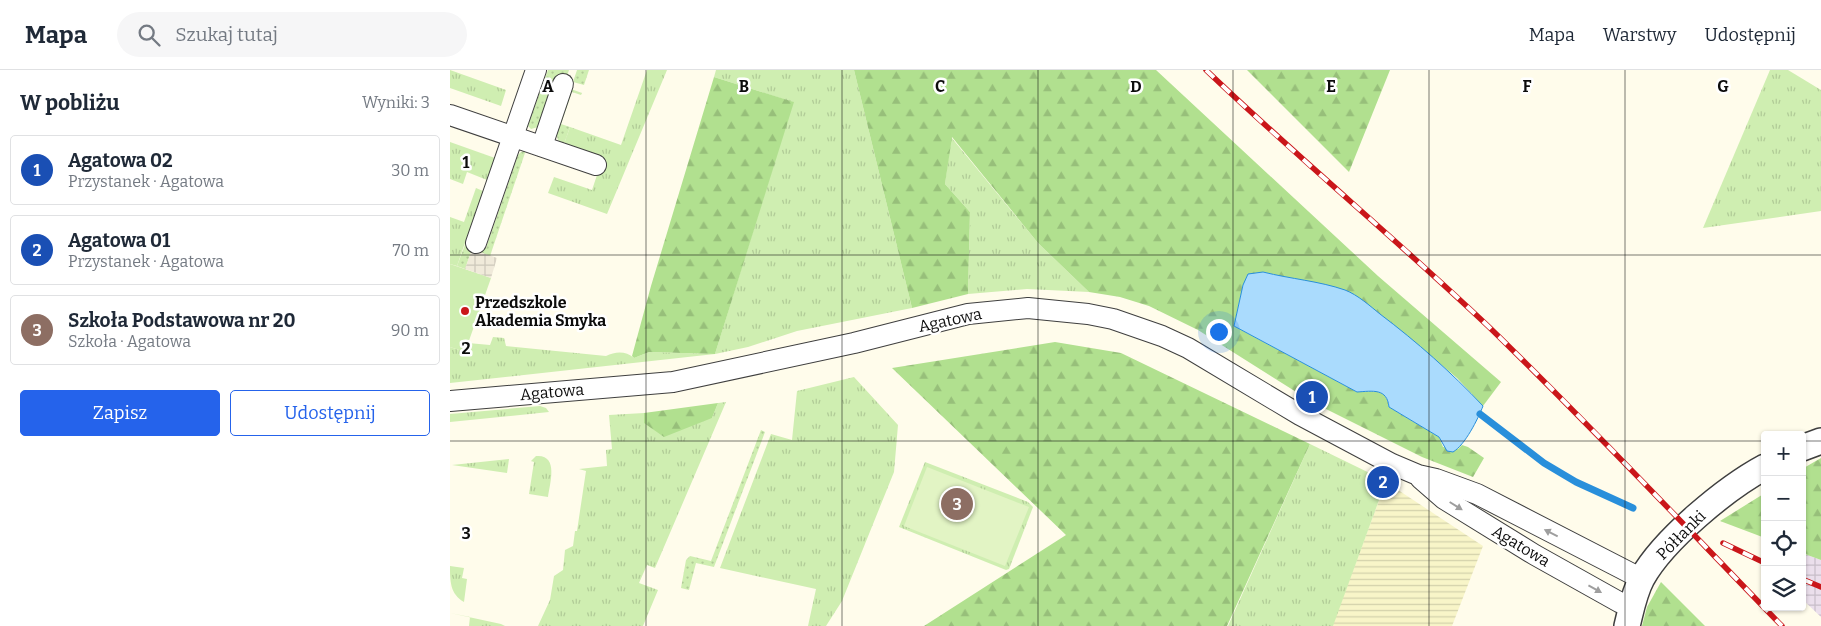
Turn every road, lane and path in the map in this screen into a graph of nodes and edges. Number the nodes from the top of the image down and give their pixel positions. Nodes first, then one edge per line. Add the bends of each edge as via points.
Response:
1 (536, 70) edge
2 (564, 84) dead end
3 (450, 114) edge
4 (513, 136) junction
5 (542, 146) junction
6 (596, 165) dead end
7 (476, 243) dead end
8 (450, 400) edge
9 (1821, 441) edge
10 (1806, 447) edge
11 (1761, 469) edge
12 (1418, 476) junction
13 (1642, 579) junction
14 (1629, 616) edge

1 - 4 street
2 - 5 street
3 - 4 street
4 - 5 street
4 - 7 street
5 - 6 street
8 - 12 street, Agatowa via 673,382 854,343 968,314 1028,308 1058,310 1113,319 1162,336 1188,348 1300,415
9 - 10 street
11 - 13 street, Półłanki via 1701,513 1665,548
13 -> 12 street, Agatowa via 1477,494
12 -> 14 street, Agatowa via 1444,498 1535,555 1619,602
13 - 14 street, Półłanki

